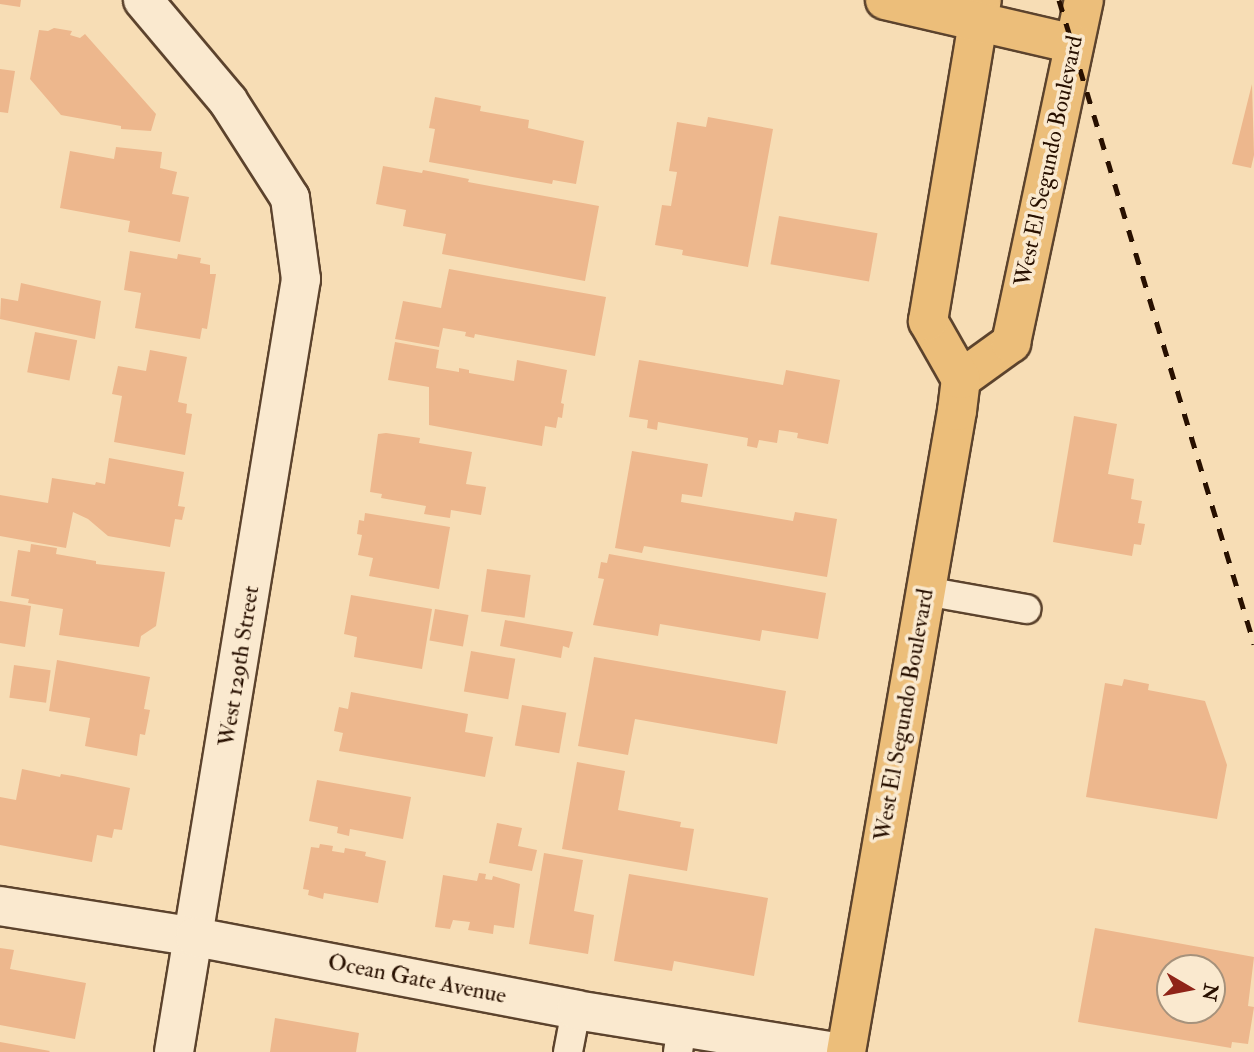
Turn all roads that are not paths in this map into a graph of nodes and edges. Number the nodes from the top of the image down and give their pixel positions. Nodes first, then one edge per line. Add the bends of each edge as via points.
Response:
1 (143, 0) edge
2 (885, 0) edge
3 (1084, 0) edge
4 (980, 10) edge
5 (1074, 44) junction
6 (961, 379) junction
7 (925, 591) junction
8 (1027, 608) dead end
9 (0, 906) edge
10 (195, 937) junction
11 (576, 1010) junction
12 (680, 1039) edge
13 (174, 1052) edge
14 (568, 1052) edge
15 (835, 1052) edge
16 (846, 1052) edge

1 - 10 street, West 129th Street via 229,101 290,198 301,279
2 - 4 main road
3 - 5 main road, West El Segundo Boulevard
4 - 5 main road
4 - 6 main road via 928,321
5 - 6 main road, West El Segundo Boulevard via 1012,343
6 - 7 main road, West El Segundo Boulevard
7 - 8 lane
7 - 16 main road, West El Segundo Boulevard
9 - 10 street, Ocean Gate Avenue
10 - 11 street, Ocean Gate Avenue
10 - 13 street, West 129th Street
11 - 12 street, Ocean Gate Avenue
11 - 14 lane
12 - 15 street, Ocean Gate Avenue

